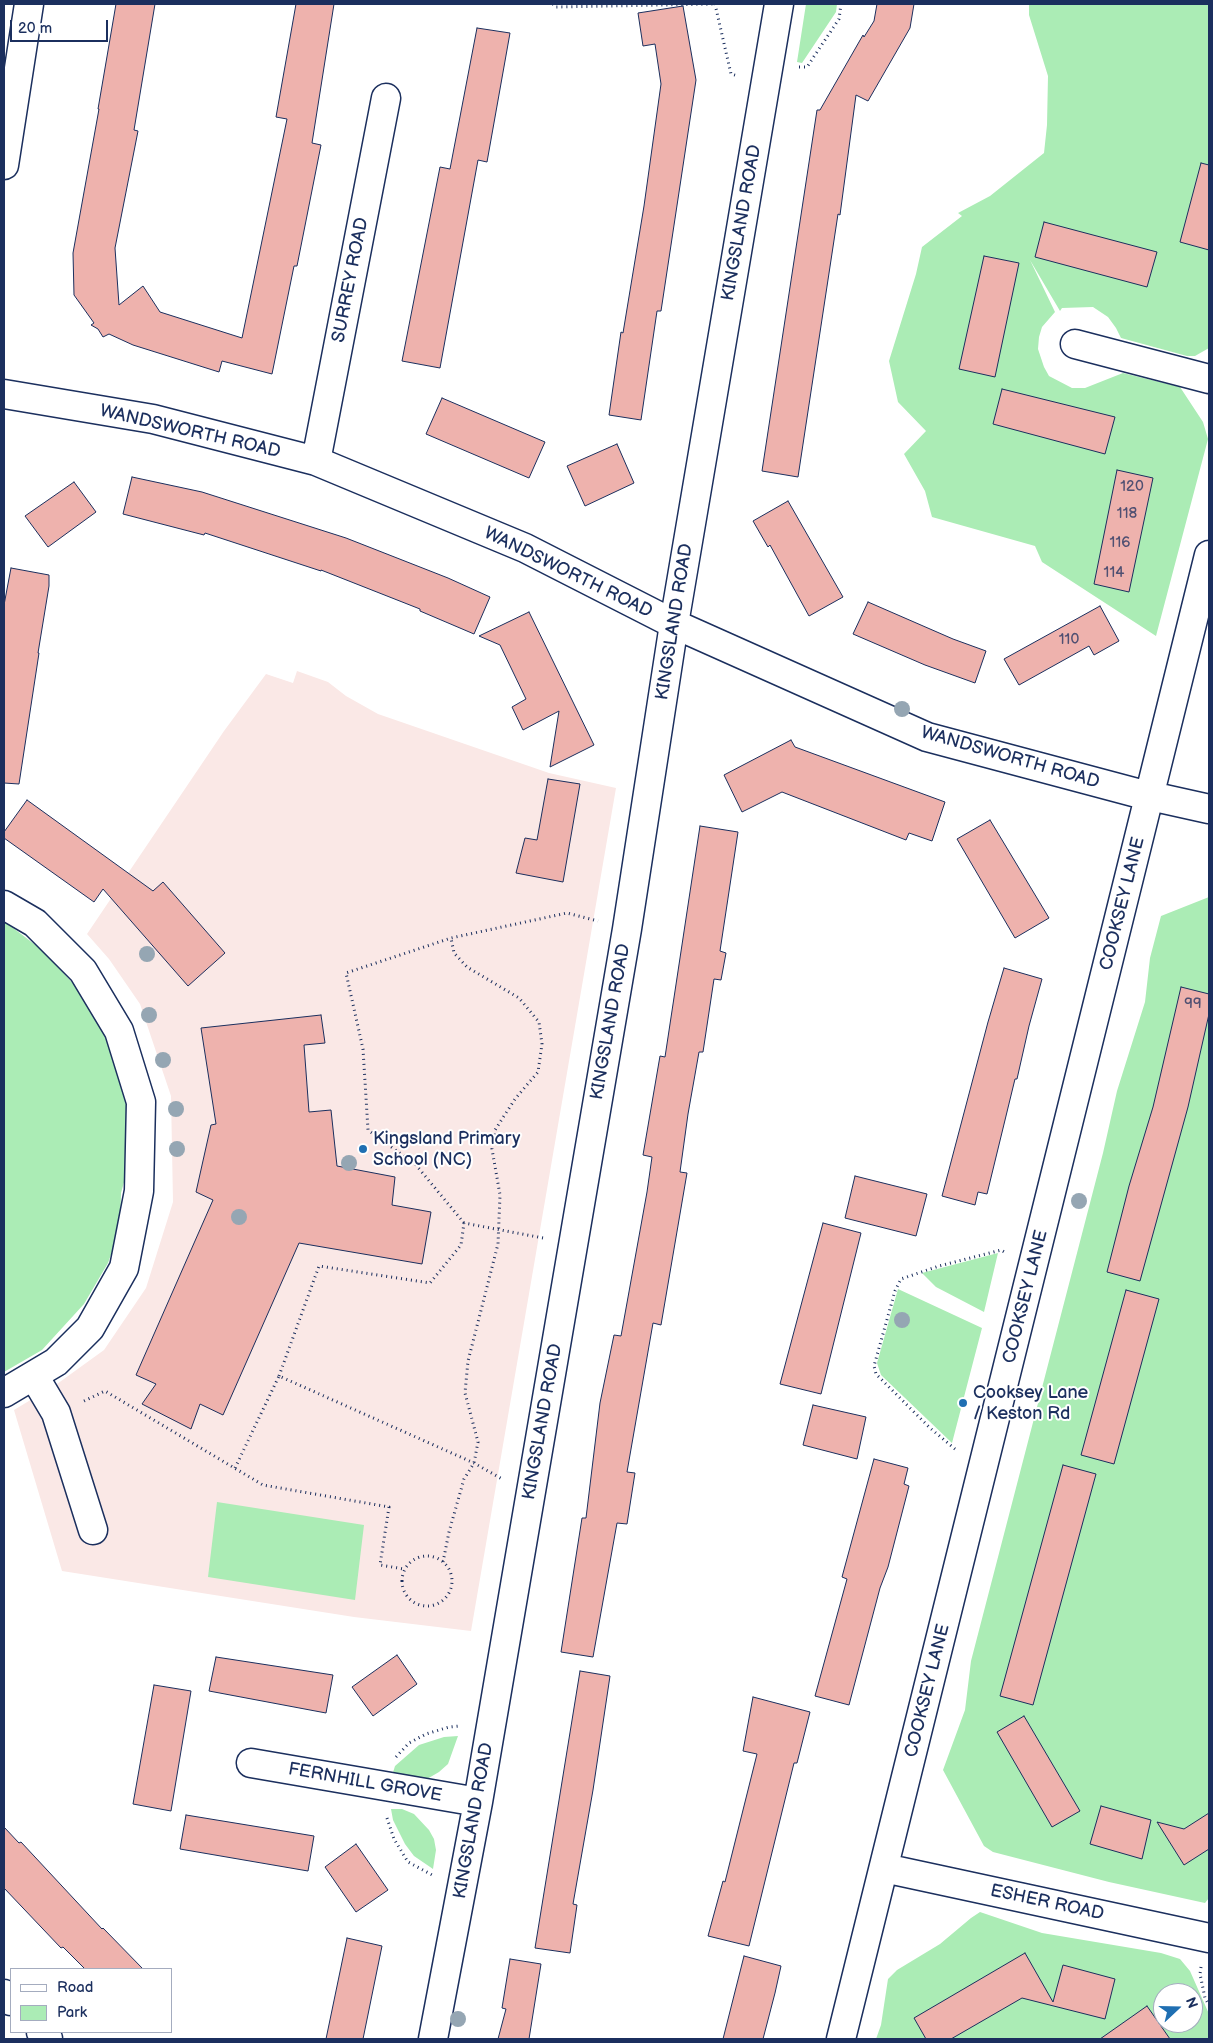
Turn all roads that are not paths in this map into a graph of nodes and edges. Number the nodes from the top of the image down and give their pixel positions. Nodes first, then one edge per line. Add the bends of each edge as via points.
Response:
1 (29, 4) edge
2 (779, 4) edge
3 (386, 98) dead end
4 (4, 165) edge
5 (1075, 344) dead end
6 (1209, 379) edge
7 (4, 394) edge
8 (316, 461) junction
9 (1209, 555) edge
10 (674, 624) junction
11 (1150, 796) junction
12 (1209, 809) edge
13 (4, 905) edge
14 (34, 1376) junction
15 (4, 1393) edge
16 (93, 1530) dead end
17 (251, 1763) dead end
18 (478, 1802) junction
19 (884, 1868) junction
20 (1207, 1938) edge
21 (433, 2039) edge
22 (841, 2039) edge

1 - 4 street
2 - 10 street, KINGSLAND ROAD
3 - 8 street, SURREY ROAD
5 - 6 street
7 - 8 street, WANDSWORTH ROAD via 153,419
8 - 10 street, WANDSWORTH ROAD via 526,548
9 - 11 street, COOKSEY LANE
10 - 11 street, WANDSWORTH ROAD via 927,737
10 - 18 street, KINGSLAND ROAD via 627,928
11 - 12 street, WANDSWORTH ROAD
11 - 19 street, COOKSEY LANE
13 - 14 street via 35,923 83,971 119,1031 141,1102 139,1191 124,1268 90,1328 56,1362
14 - 15 street
14 - 16 street via 56,1413
17 - 18 street, FERNHILL GROVE
18 - 21 street, KINGSLAND ROAD
19 - 20 street, ESHER ROAD
19 - 22 street, COOKSEY LANE

